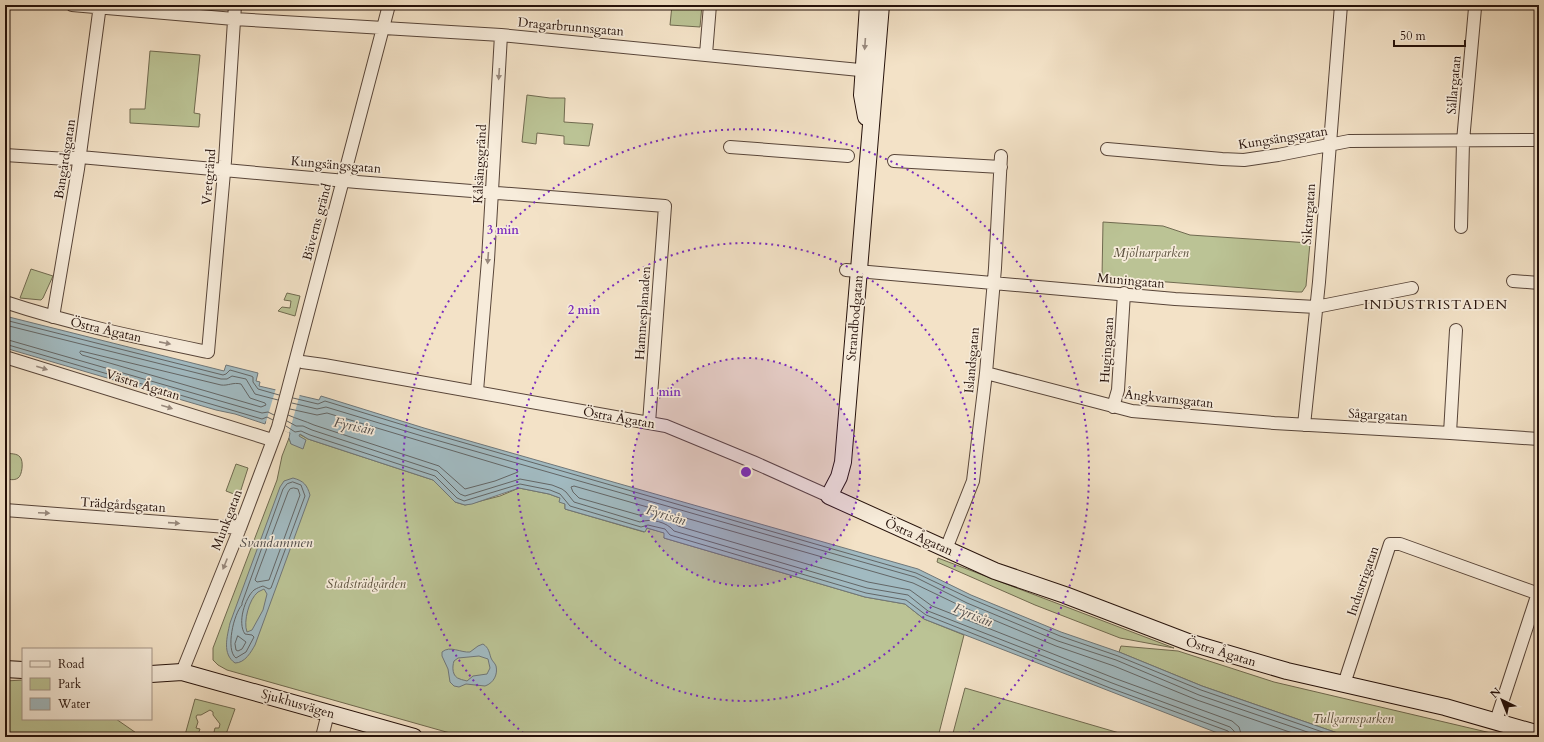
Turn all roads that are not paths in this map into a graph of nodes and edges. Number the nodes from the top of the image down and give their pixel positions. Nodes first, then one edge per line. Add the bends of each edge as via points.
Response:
1 (72, 5) edge
2 (235, 5) edge
3 (389, 5) edge
4 (710, 5) edge
5 (868, 5) edge
6 (881, 5) edge
7 (1340, 5) edge
8 (100, 6) edge
9 (1475, 8) dead end
10 (234, 19) junction
11 (384, 29) junction
12 (501, 35) junction
13 (706, 54) junction
14 (870, 71) junction
15 (1463, 140) junction
16 (1539, 140) edge
17 (1329, 145) junction
18 (730, 147) dead end
19 (1107, 149) dead end
20 (5, 155) edge
21 (848, 156) dead end
22 (80, 157) junction
23 (894, 161) dead end
24 (223, 173) junction
25 (342, 180) junction
26 (492, 191) junction
27 (665, 206) joint
28 (1461, 227) dead end
29 (853, 271) junction
30 (1513, 281) dead end
31 (993, 283) junction
32 (1539, 284) edge
33 (1412, 288) dead end
34 (1124, 293) junction
35 (5, 302) edge
36 (1316, 307) junction
37 (53, 317) junction
38 (1456, 330) dead end
39 (208, 352) joint
40 (5, 357) edge
41 (296, 359) junction
42 (986, 373) junction
43 (290, 380) joint
44 (477, 391) junction
45 (1113, 407) junction
46 (649, 423) junction
47 (1304, 425) junction
48 (1450, 433) junction
49 (1539, 439) edge
50 (272, 440) junction
51 (829, 496) junction
52 (5, 510) edge
53 (240, 528) junction
54 (946, 549) junction
55 (1538, 594) edge
56 (5, 669) edge
57 (22, 670) edge
58 (182, 672) junction
59 (152, 674) edge
60 (1344, 684) junction
61 (328, 713) junction
62 (1496, 721) junction
63 (1539, 734) edge
64 (322, 737) edge
65 (414, 737) edge

1 - 8 street, Dragarbrunnsgatan
2 - 10 street, Vretgränd
3 - 11 street, Bäverns gränd
4 - 13 street
5 -> 14 street, Strandbodgatan
6 - 14 street, Strandbodgatan
7 - 17 street, Siktargatan
8 - 10 street, Dragarbrunnsgatan
8 - 22 street, Bangårdsgatan
9 - 15 street, Sållargatan
10 - 11 street, Dragarbrunnsgatan
10 - 24 street, Vretgränd
11 - 12 street, Dragarbrunnsgatan
11 - 25 street, Bäverns gränd
12 - 13 street, Dragarbrunnsgatan
12 -> 26 street, Kålsängsgränd
13 - 14 street, Dragarbrunnsgatan
14 - 29 street, Strandbodgatan via 862,95 870,138
15 - 16 street, Kungsängsgatan
15 - 17 street, Kungsängsgatan via 1349,141
15 - 28 street
17 - 19 street, Kungsängsgatan via 1244,160
17 - 36 street, Siktargatan
18 - 21 street
20 - 22 street, Kungsängsgatan
22 - 24 street, Kungsängsgatan
22 - 37 street, Bangårdsgatan
23 - 31 street, Islandsgatan via 1001,162
24 - 25 street, Kungsängsgatan
24 - 39 street, Vretgränd
25 - 26 street, Kungsängsgatan
25 - 41 street, Bäverns gränd
26 - 27 street, Kungsängsgatan
26 -> 44 street, Kålsängsgränd
27 - 46 street, Hamnesplanaden
29 - 31 street, Muningatan
29 - 51 street, Strandbodgatan via 843,462 839,477
30 - 32 street
31 - 34 street, Muningatan
31 - 42 street, Islandsgatan
33 - 36 street, Muningatan
34 - 36 street, Muningatan
34 - 45 street, Hugingatan via 1118,390
35 - 37 street, Östra Ågatan
36 - 47 street, Siktargatan
37 -> 39 street, Östra Ågatan
38 - 48 street
40 -> 50 street, Västra Ågatan
41 - 43 street, Bäverns gränd
41 - 44 street, Östra Ågatan
42 - 45 street, Ångkvarnsgatan
42 - 54 street, Islandsgatan via 973,481
43 - 50 street, Munkgatan via 278,428
44 - 46 street, Östra Ågatan
45 - 47 street, Ångkvarnsgatan via 1132,411
46 - 51 street, Östra Ågatan via 683,432
47 - 48 street, Sågargatan
48 - 49 street, Sågargatan
50 - 53 street, Munkgatan
51 - 54 street, Östra Ågatan
52 -> 53 street, Trädgårdsgatan
53 -> 58 street, Munkgatan
54 - 60 street, Östra Ågatan via 995,571 1188,642 1287,671
55 - 60 street, Industrigatan via 1400,544 1390,544
55 - 62 street
56 - 57 street
58 - 59 street, Sjukhusvägen
58 - 61 street, Sjukhusvägen
60 - 62 street, Östra Ågatan
61 - 64 street
61 - 65 street, Sjukhusvägen
62 - 63 street, Östra Ågatan

